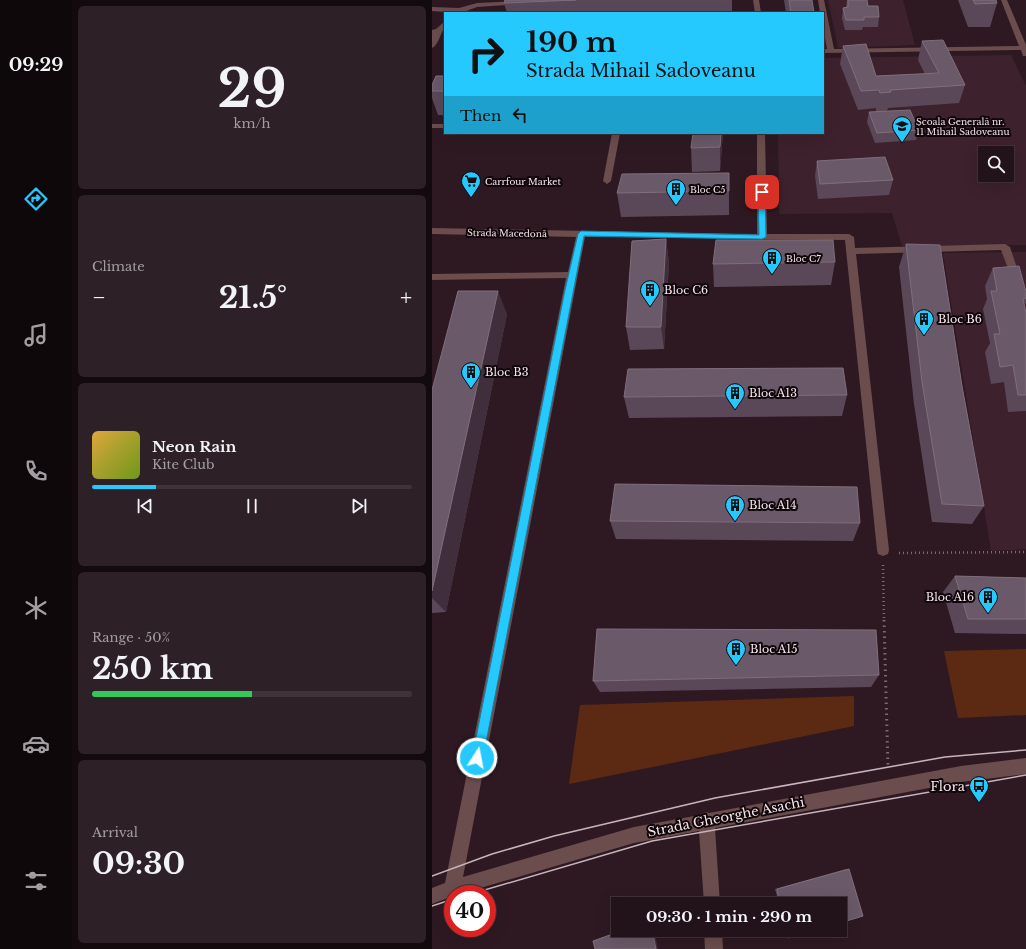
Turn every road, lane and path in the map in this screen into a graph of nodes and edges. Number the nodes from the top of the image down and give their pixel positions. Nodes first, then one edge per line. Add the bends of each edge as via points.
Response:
1 (756, 0) edge
2 (821, 0) edge
3 (1004, 0) edge
4 (528, 2) edge
5 (432, 9) edge
6 (458, 11) edge
7 (758, 12) edge
8 (822, 12) edge
9 (444, 24) edge
10 (824, 26) edge
11 (435, 32) edge
12 (432, 46) edge
13 (827, 51) edge
14 (1024, 52) edge
15 (432, 126) edge
16 (444, 126) edge
17 (616, 134) edge
18 (761, 134) edge
19 (607, 181) dead end
20 (432, 231) edge
21 (581, 234) junction
22 (762, 237) junction
23 (850, 251) junction
24 (1014, 274) edge
25 (572, 275) junction
26 (432, 277) edge
27 (883, 551) junction
28 (1026, 552) edge
29 (1026, 766) edge
30 (889, 787) junction
31 (706, 820) junction
32 (453, 885) edge
33 (462, 885) edge
34 (444, 891) edge
35 (432, 896) edge
36 (712, 897) edge
37 (713, 937) edge
38 (714, 949) edge

1 - 7 street
2 - 8 street
3 - 14 street
4 - 6 street via 481,5
5 - 6 street
9 - 11 street
10 - 13 street
11 - 12 street
13 - 14 street
15 - 16 street
17 - 19 street
18 - 22 street
20 - 21 street, Strada Macedonă
21 - 22 street, Strada Macedonă
21 - 25 street
22 - 23 street, Strada Macedonă via 848,237
23 - 24 street via 1005,247
23 - 27 street
25 - 26 street
25 - 32 street
27 - 28 path
27 - 30 path
29 - 30 street, Strada Gheorghe Asachi
30 - 31 street, Strada Gheorghe Asachi
31 - 33 street, Strada Gheorghe Asachi via 634,835
31 - 36 street
34 - 35 street, Strada Gheorghe Asachi
37 - 38 street

